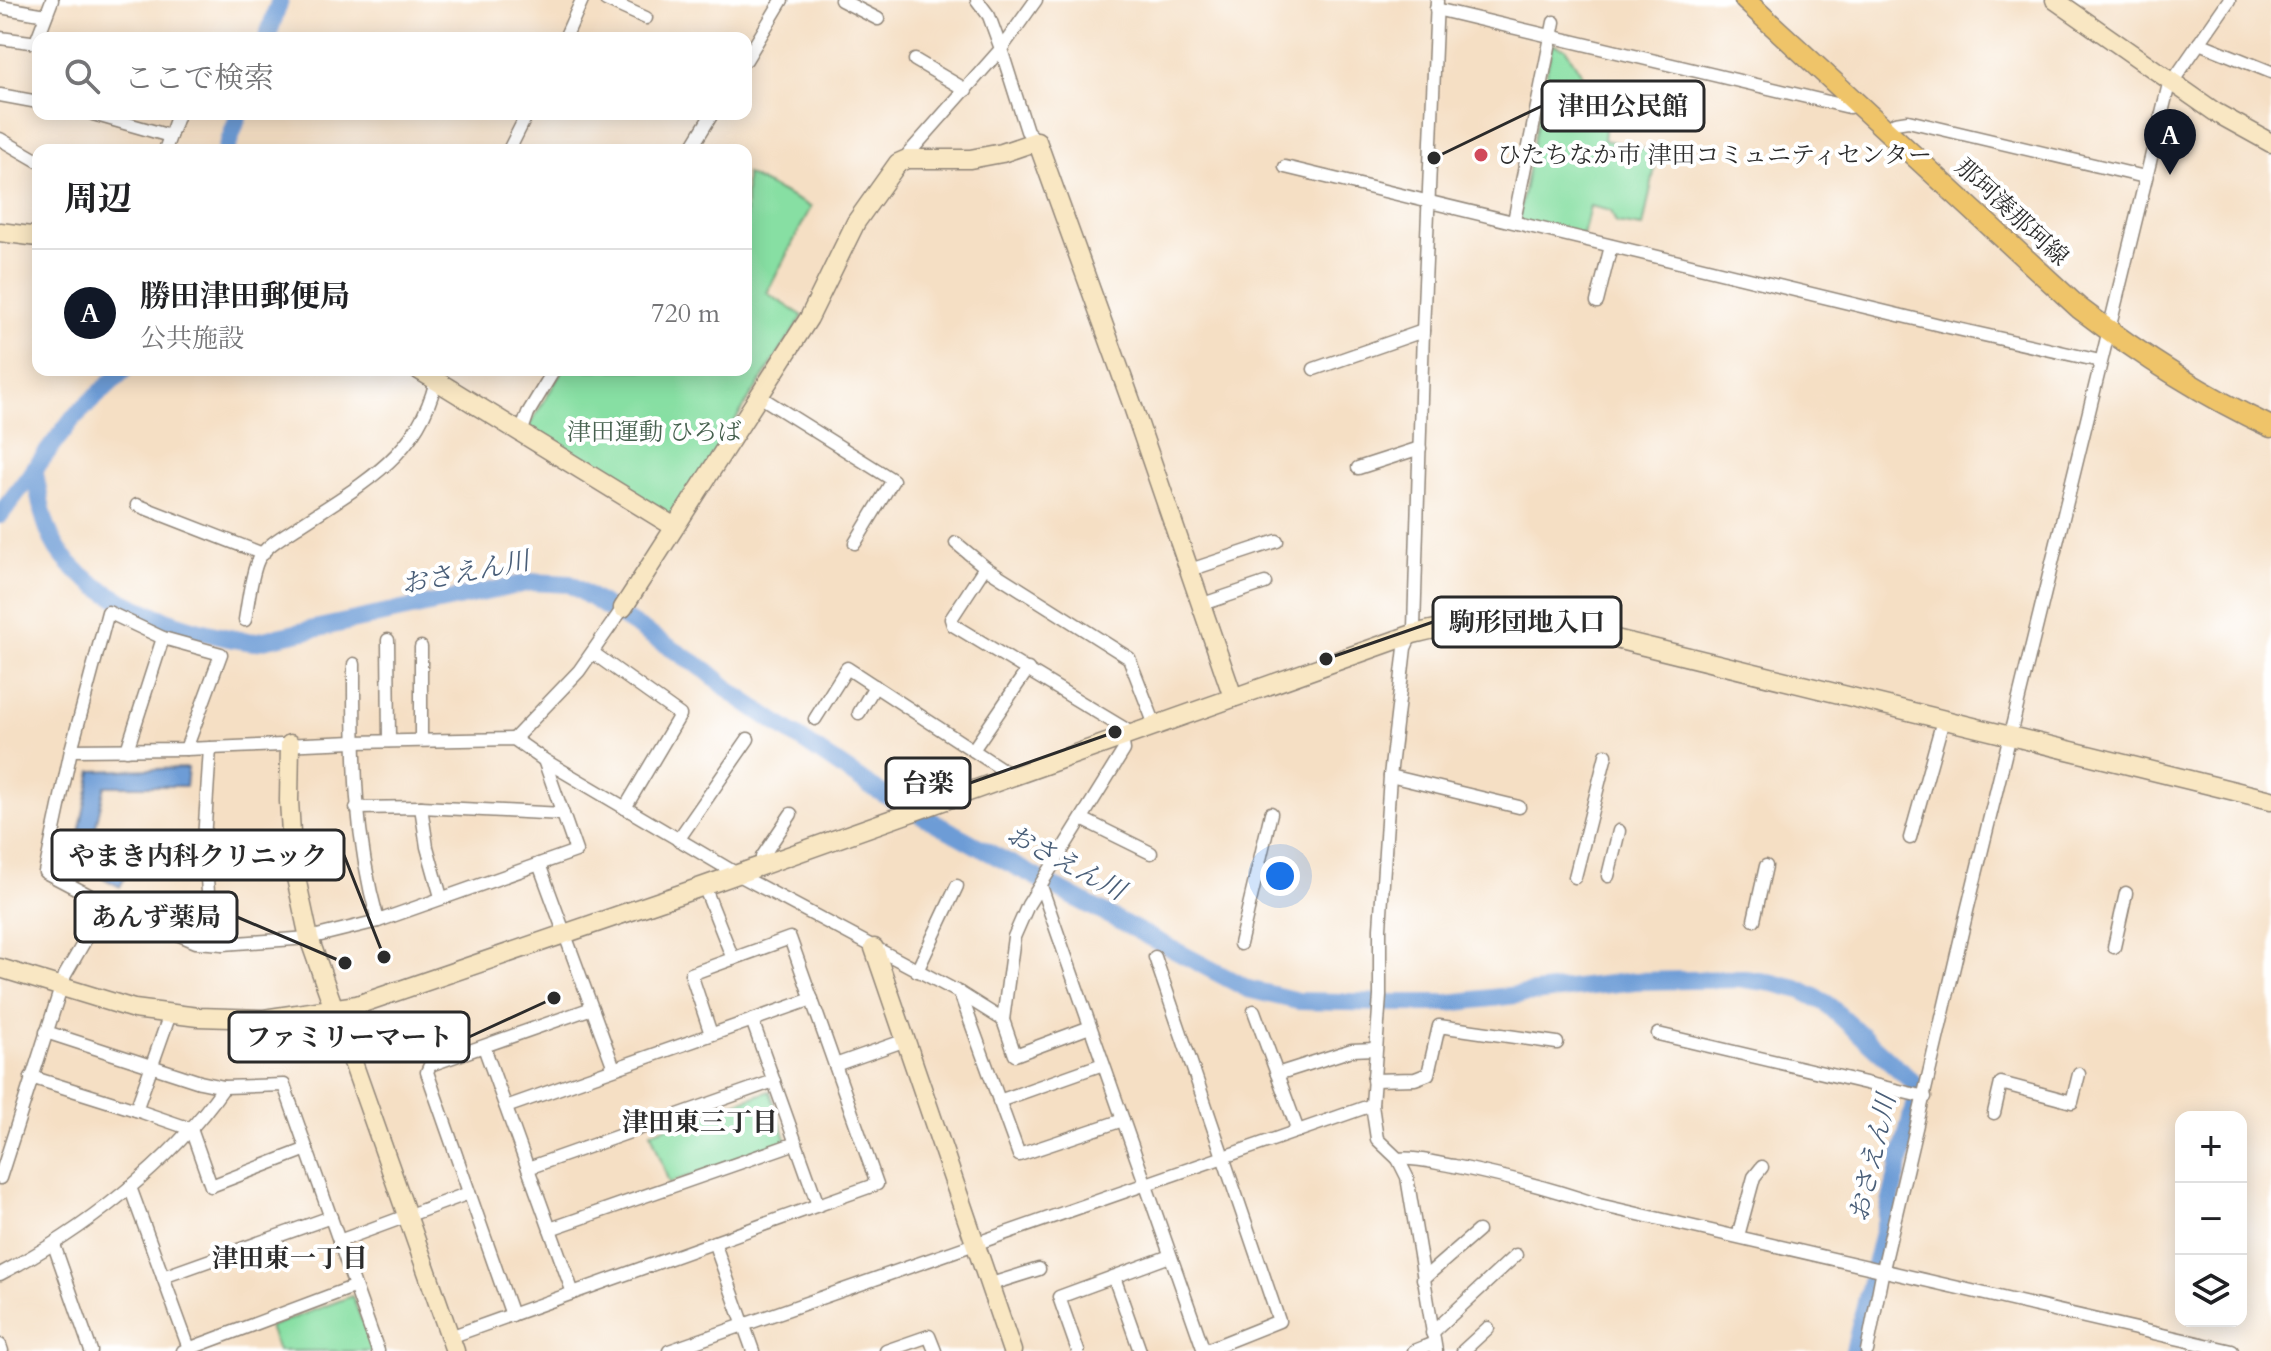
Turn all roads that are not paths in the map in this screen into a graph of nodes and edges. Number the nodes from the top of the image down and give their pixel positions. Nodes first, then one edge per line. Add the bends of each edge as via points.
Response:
1 (52, 0) edge
2 (582, 0) edge
3 (606, 0) edge
4 (782, 0) edge
5 (841, 0) edge
6 (977, 0) edge
7 (1036, 0) edge
8 (1745, 0) edge
9 (1762, 0) edge
10 (2055, 0) edge
11 (2229, 0) edge
12 (1437, 5) edge
13 (0, 7) edge
14 (46, 15) junction
15 (646, 18) dead end
16 (878, 19) dead end
17 (1554, 22) dead end
18 (40, 32) edge
19 (568, 32) edge
20 (1550, 37) junction
21 (0, 38) edge
22 (32, 41) edge
23 (2199, 43) junction
24 (1001, 49) junction
25 (752, 50) edge
26 (915, 60) dead end
27 (2271, 72) edge
28 (2173, 82) junction
29 (966, 90) junction
30 (0, 95) edge
31 (32, 101) edge
32 (1856, 104) junction
33 (114, 120) edge
34 (176, 120) edge
35 (524, 120) edge
36 (708, 120) edge
37 (1895, 123) junction
38 (170, 136) junction
39 (0, 139) edge
40 (1037, 141) junction
41 (2271, 143) edge
42 (167, 144) edge
43 (512, 144) edge
44 (694, 144) edge
45 (32, 158) edge
46 (907, 159) junction
47 (1285, 167) dead end
48 (2145, 177) junction
49 (1429, 204) junction
50 (1514, 221) junction
51 (0, 232) edge
52 (32, 236) edge
53 (1611, 246) junction
54 (1597, 302) dead end
55 (2109, 324) junction
56 (1423, 331) junction
57 (2100, 361) junction
58 (1314, 369) dead end
59 (437, 376) edge
60 (438, 376) edge
61 (550, 376) edge
62 (759, 396) junction
63 (2271, 414) edge
64 (2271, 427) edge
65 (521, 433) junction
66 (1420, 448) junction
67 (1358, 468) dead end
68 (137, 505) dead end
69 (673, 526) junction
70 (1277, 541) dead end
71 (855, 543) dead end
72 (956, 543) dead end
73 (263, 554) junction
74 (985, 567) junction
75 (1190, 570) junction
76 (1265, 583) dead end
77 (1203, 604) junction
78 (618, 616) joint
79 (245, 620) dead end
80 (1413, 634) junction
81 (163, 638) junction
82 (388, 640) dead end
83 (421, 647) dead end
84 (593, 653) junction
85 (354, 664) dead end
86 (1028, 669) junction
87 (875, 686) junction
88 (1233, 697) junction
89 (859, 713) dead end
90 (815, 719) dead end
91 (1943, 720) junction
92 (1155, 725) junction
93 (1126, 736) junction
94 (2011, 737) junction
95 (514, 739) junction
96 (748, 739) dead end
97 (421, 740) junction
98 (389, 741) junction
99 (354, 742) junction
100 (290, 744) junction
101 (210, 748) junction
102 (186, 749) junction
103 (71, 750) junction
104 (127, 750) junction
105 (973, 750) junction
106 (1606, 755) dead end
107 (544, 760) junction
108 (1390, 776) junction
109 (1014, 777) junction
110 (2271, 800) edge
111 (421, 807) junction
112 (1519, 807) dead end
113 (356, 808) junction
114 (625, 808) junction
115 (1271, 813) dead end
116 (563, 814) junction
117 (791, 814) dead end
118 (1082, 819) junction
119 (1619, 831) dead end
120 (1910, 838) dead end
121 (678, 840) junction
122 (1151, 853) dead end
123 (539, 864) junction
124 (763, 864) junction
125 (1766, 866) dead end
126 (737, 874) junction
127 (1608, 876) dead end
128 (1575, 877) dead end
129 (704, 886) junction
130 (957, 886) dead end
131 (1041, 886) junction
132 (2126, 893) dead end
133 (441, 897) junction
134 (106, 904) junction
135 (1754, 920) dead end
136 (378, 921) junction
137 (565, 934) junction
138 (309, 938) junction
139 (223, 944) junction
140 (1240, 944) dead end
141 (2114, 947) dead end
142 (874, 948) junction
143 (1155, 957) dead end
144 (733, 959) junction
145 (0, 968) edge
146 (917, 971) junction
147 (61, 988) junction
148 (960, 993) junction
149 (812, 999) junction
150 (592, 1008) junction
151 (333, 1010) junction
152 (1254, 1011) dead end
153 (170, 1014) junction
154 (752, 1020) junction
155 (1003, 1020) junction
156 (1090, 1027) junction
157 (46, 1032) junction
158 (711, 1034) junction
159 (1658, 1034) dead end
160 (906, 1040) junction
161 (1557, 1043) dead end
162 (484, 1047) junction
163 (1375, 1049) junction
164 (1103, 1064) junction
165 (835, 1065) junction
166 (152, 1066) junction
167 (614, 1068) junction
168 (1277, 1074) junction
169 (2079, 1074) dead end
170 (31, 1077) junction
171 (1373, 1080) junction
172 (774, 1081) junction
173 (224, 1087) junction
174 (1925, 1097) junction
175 (999, 1101) junction
176 (1372, 1105) junction
177 (506, 1107) junction
178 (136, 1110) junction
179 (1994, 1113) dead end
180 (1123, 1120) junction
181 (191, 1129) junction
182 (1298, 1131) junction
183 (796, 1143) junction
184 (307, 1149) junction
185 (1223, 1157) junction
186 (1398, 1159) junction
187 (1762, 1167) dead end
188 (528, 1168) junction
189 (0, 1178) edge
190 (1145, 1184) junction
191 (130, 1187) junction
192 (469, 1193) junction
193 (818, 1205) junction
194 (407, 1216) junction
195 (331, 1217) junction
196 (550, 1229) junction
197 (1478, 1231) dead end
198 (1738, 1236) junction
199 (339, 1241) junction
200 (714, 1242) junction
201 (974, 1244) junction
202 (54, 1245) junction
203 (1516, 1255) dead end
204 (1170, 1256) junction
205 (1039, 1269) dead end
206 (1883, 1269) junction
207 (0, 1274) edge
208 (163, 1277) junction
209 (1114, 1277) junction
210 (1423, 1279) junction
211 (988, 1285) junction
212 (353, 1287) junction
213 (573, 1293) junction
214 (512, 1315) junction
215 (743, 1324) junction
216 (1488, 1328) dead end
217 (1434, 1342) edge
218 (452, 1344) edge
219 (0, 1345) edge
220 (188, 1350) edge
221 (2, 1351) edge
222 (91, 1351) edge
223 (378, 1351) edge
224 (669, 1351) edge
225 (753, 1351) edge
226 (886, 1351) edge
227 (935, 1351) edge
228 (1012, 1351) edge
229 (1078, 1351) edge
230 (1140, 1351) edge
231 (1204, 1351) edge
232 (1414, 1351) edge
233 (1463, 1351) edge
234 (1867, 1351) edge
235 (2232, 1351) edge

1 - 14 street
2 - 19 street
3 - 15 street
4 - 25 street
5 - 16 street
6 - 24 street
7 - 24 street
8 - 32 main road, 那珂湊那珂線
9 - 37 main road, 那珂湊那珂線
10 - 28 street
11 - 23 street
12 - 20 street
12 - 49 street
13 - 14 street
14 - 18 street
17 - 20 street
20 - 32 street via 1849,107
20 - 50 street
21 - 22 street
23 - 27 street
23 - 28 street
24 - 29 street
24 - 40 street via 1027,131
26 - 29 street
28 - 41 street
28 - 48 street
29 - 46 street
30 - 31 street
32 - 55 main road, 那珂湊那珂線 via 2052,286
33 - 38 street
34 - 38 street
35 - 43 street
36 - 44 street
37 - 48 street via 1908,121
37 - 55 main road, 那珂湊那珂線
38 - 42 street
39 - 45 street
40 - 46 street via 970,159
40 - 75 street
46 - 62 street via 898,163 866,205 809,318
47 - 49 street
48 - 55 street
49 - 50 street
49 - 56 street
50 - 53 street
51 - 52 street
53 - 54 street
53 - 57 street
55 - 57 street
55 - 63 main road, 那珂湊那珂線
55 - 64 main road, 那珂湊那珂線 via 2214,398
56 - 58 street
56 - 66 street
57 - 94 street
59 - 73 street via 419,428 392,461
60 - 65 street
61 - 65 street
62 - 69 street
62 - 71 street via 893,480
65 - 69 street
66 - 67 street
66 - 80 street
68 - 73 street
69 - 78 street
70 - 75 street
72 - 74 street
73 - 79 street
74 - 86 street via 951,619 953,625
74 - 92 street via 1129,658
75 - 77 street
76 - 77 street
77 - 88 street
78 - 84 street
80 - 88 street
80 - 91 street via 1466,624 1535,623
80 - 108 street via 1405,648
81 - 102 street via 221,654
81 - 103 street via 108,612
81 - 104 street
82 - 98 street
83 - 97 street
84 - 95 street
84 - 114 street via 680,715
85 - 99 street
86 - 93 street
86 - 105 street
87 - 89 street
87 - 90 street via 847,668
87 - 105 street
88 - 92 street
91 - 94 street
91 - 120 street
92 - 93 street
93 - 109 street
93 - 118 street via 1124,750
94 - 110 street
94 - 174 street
95 - 97 street
95 - 107 street
96 - 121 street
97 - 98 street
98 - 99 street
99 - 100 street
99 - 113 street
100 - 101 street
100 - 138 street via 293,864
101 - 102 street
101 - 139 street via 204,840 208,892
102 - 104 street
103 - 104 street
103 - 134 street via 45,872
105 - 109 street
106 - 128 street
107 - 114 street
107 - 116 street
108 - 112 street
108 - 163 street
109 - 124 street
111 - 113 street
111 - 116 street
111 - 133 street
113 - 136 street
114 - 121 street
115 - 140 street
116 - 123 street via 576,851
117 - 124 street via 762,857
118 - 122 street
118 - 131 street
119 - 127 street
121 - 126 street
123 - 133 street
123 - 137 street
124 - 126 street
125 - 135 street
126 - 129 street
126 - 142 street
129 - 137 street
129 - 144 street
130 - 146 street
131 - 155 street via 1014,937
131 - 156 street
132 - 141 street
133 - 136 street
134 - 139 street via 196,942
134 - 147 street
136 - 138 street
137 - 150 street
137 - 151 street
138 - 139 street
138 - 151 street
142 - 146 street
142 - 160 street
143 - 185 street
144 - 149 street via 790,938
144 - 158 street via 691,974
145 - 147 street
146 - 148 street
147 - 153 street
147 - 157 street
148 - 155 street
148 - 175 street
149 - 154 street
149 - 165 street
150 - 162 street
150 - 167 street
151 - 153 street via 264,1019
151 - 194 street
152 - 168 street
153 - 166 street
154 - 158 street
154 - 172 street
155 - 156 street via 1015,1055
156 - 164 street
157 - 166 street
157 - 170 street
158 - 167 street
159 - 174 street
160 - 165 street
160 - 201 street
161 - 171 street via 1439,1026 1428,1074
162 - 177 street
162 - 192 street via 430,1065 427,1072
163 - 168 street via 1352,1050
163 - 171 street
164 - 175 street
164 - 180 street
165 - 193 street via 877,1184
166 - 173 street
166 - 178 street
167 - 177 street
168 - 182 street
169 - 179 street via 2072,1102 2001,1083
170 - 178 street
170 - 189 street
171 - 176 street
172 - 183 street
172 - 188 street
173 - 181 street
173 - 184 street via 284,1085
174 - 206 street
175 - 180 street via 1019,1155
176 - 182 street
176 - 186 street via 1377,1139
177 - 188 street
178 - 181 street
180 - 190 street
181 - 184 street via 211,1186
181 - 191 street
182 - 185 street
183 - 193 street
183 - 196 street
184 - 195 street
185 - 190 street
185 - 231 street via 1279,1321
186 - 198 street via 1474,1170
186 - 210 street via 1407,1177
187 - 198 street via 1754,1177
188 - 196 street
190 - 201 street
190 - 204 street
191 - 202 street
191 - 208 street
192 - 194 street
192 - 214 street
193 - 200 street
194 - 199 street
194 - 218 street
195 - 199 street
195 - 208 street
196 - 213 street
197 - 210 street
198 - 206 street
199 - 212 street
200 - 213 street
200 - 215 street
201 - 211 street
201 - 215 street
202 - 207 street
202 - 222 street
203 - 217 street
204 - 209 street
204 - 231 street
205 - 211 street
206 - 234 street
206 - 235 street
208 - 220 street
209 - 229 street via 1059,1297
209 - 230 street
210 - 217 street
211 - 228 street
212 - 220 street
212 - 223 street
213 - 214 street
214 - 218 street
215 - 224 street
215 - 225 street
216 - 233 street
217 - 232 street
219 - 221 street
226 - 227 street via 929,1336

